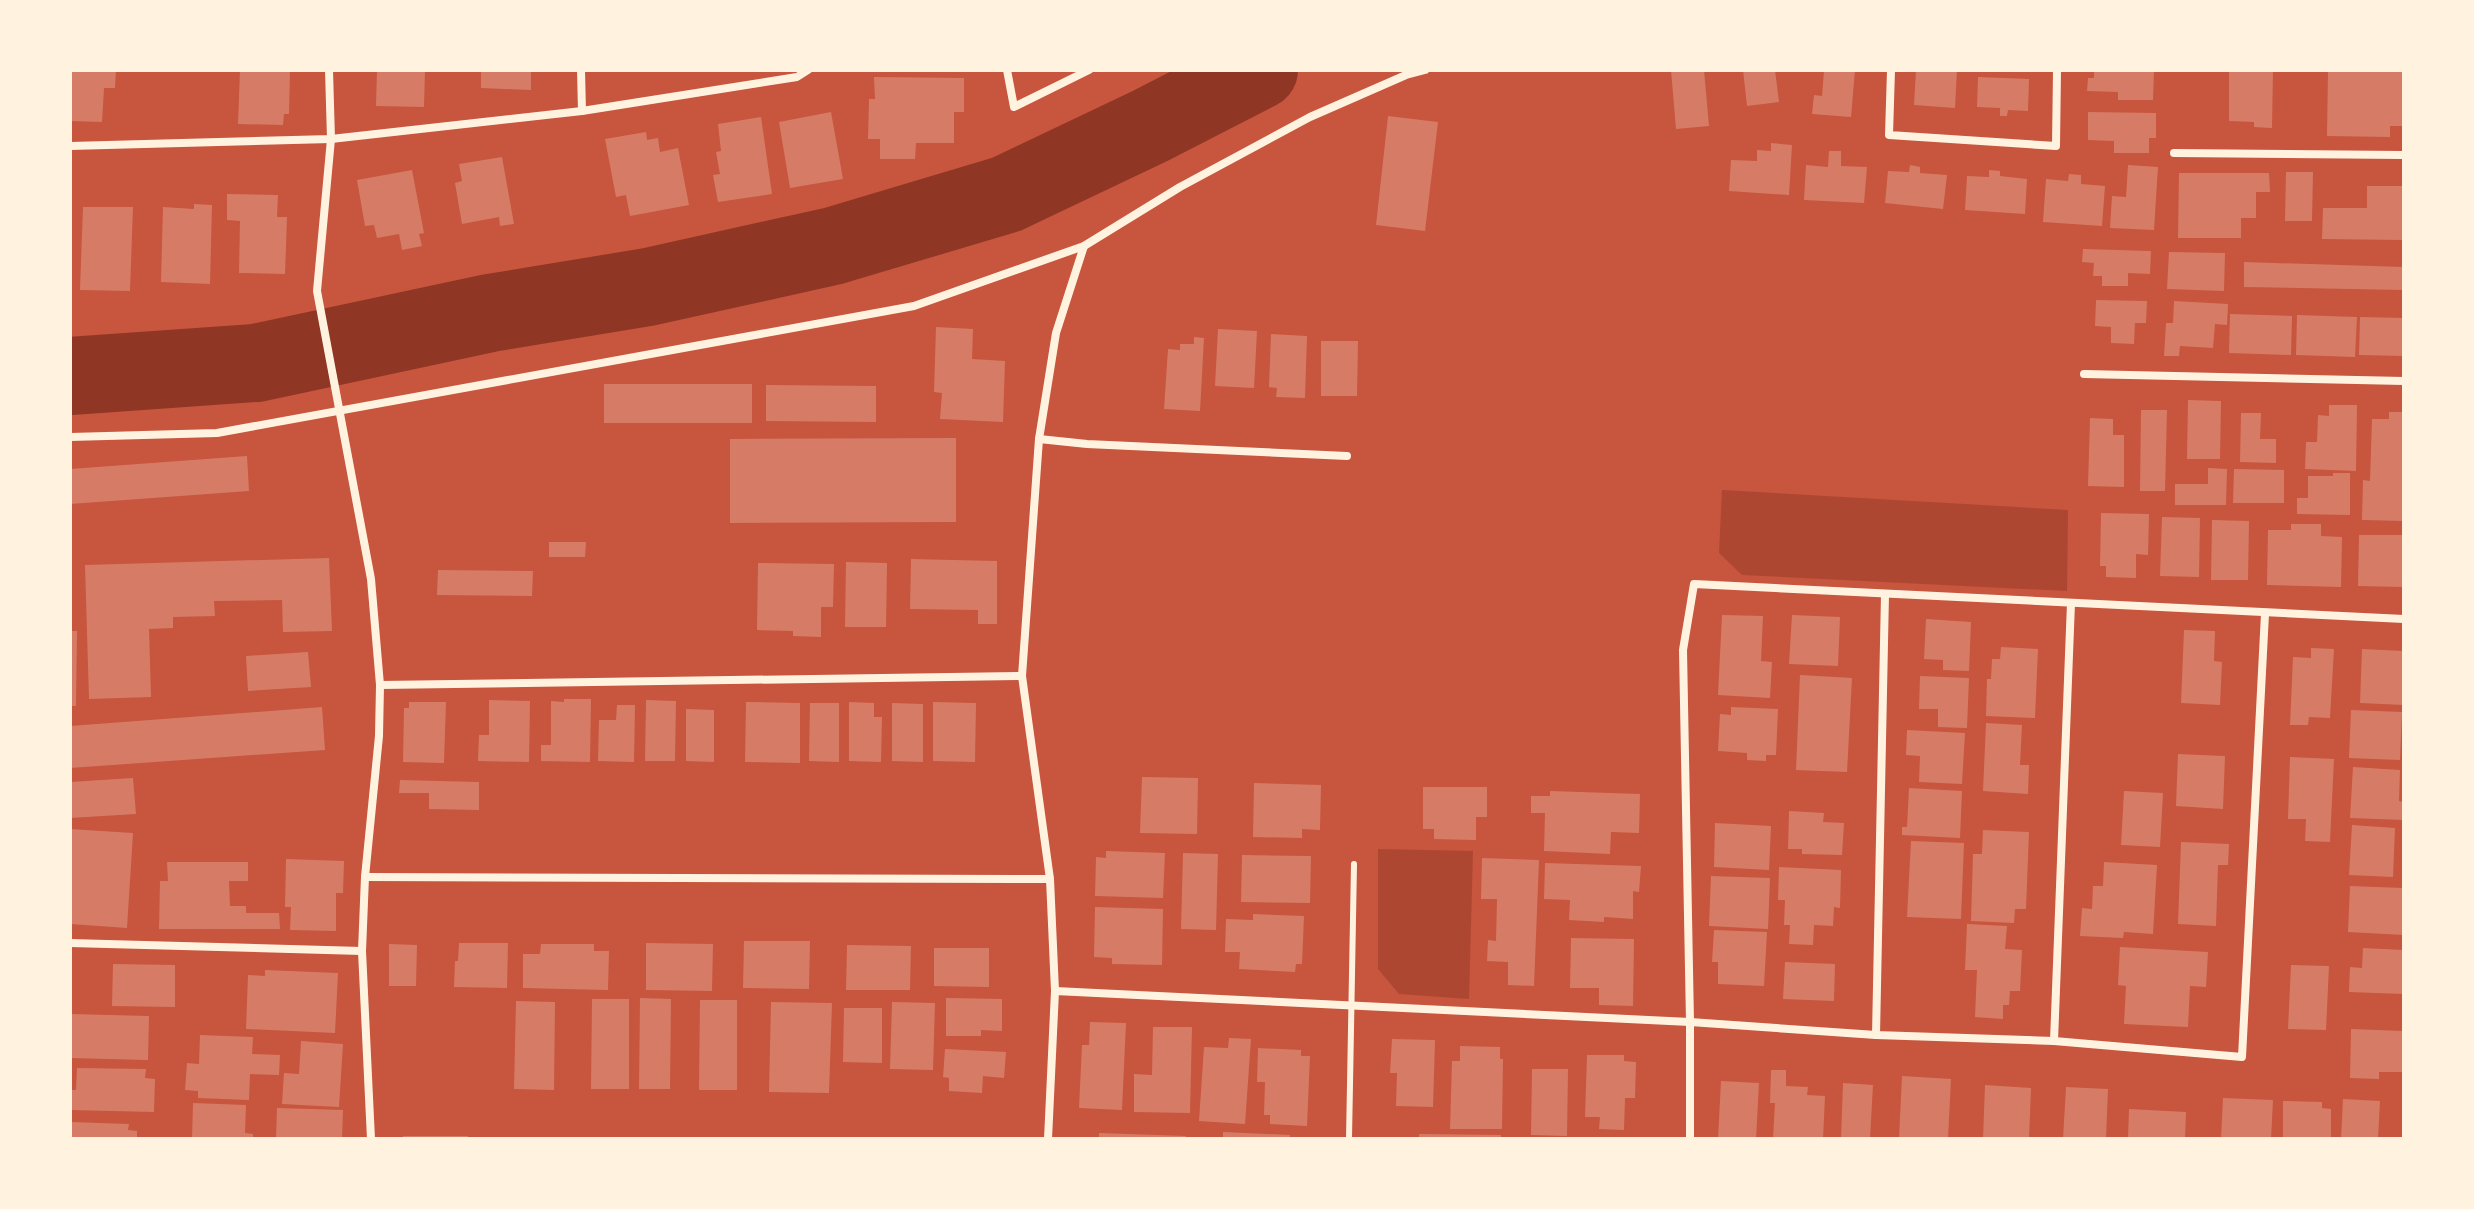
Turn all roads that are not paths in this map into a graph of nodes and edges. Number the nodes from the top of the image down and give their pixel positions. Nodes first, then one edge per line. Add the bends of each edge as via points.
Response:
1 (329, 70) edge
2 (581, 70) edge
3 (808, 70) edge
4 (1007, 70) edge
5 (1089, 70) edge
6 (1425, 70) edge
7 (1891, 70) edge
8 (2057, 70) edge
9 (582, 111) junction
10 (331, 139) junction
11 (70, 146) edge
12 (2174, 153) dead end
13 (2404, 155) edge
14 (1084, 246) junction
15 (2084, 374) dead end
16 (2404, 381) edge
17 (339, 411) junction
18 (70, 437) edge
19 (1039, 439) junction
20 (1347, 456) dead end
21 (1885, 594) junction
22 (2071, 603) junction
23 (2265, 614) junction
24 (2404, 619) edge
25 (1022, 676) junction
26 (380, 685) junction
27 (1354, 864) dead end
28 (365, 877) junction
29 (1050, 879) junction
30 (70, 943) edge
31 (362, 951) junction
32 (1055, 991) junction
33 (1351, 1005) junction
34 (1690, 1022) junction
35 (1876, 1035) junction
36 (2054, 1041) junction
37 (371, 1139) edge
38 (1048, 1139) edge
39 (1349, 1139) edge
40 (1690, 1139) edge

1 - 10 street
2 - 9 street
3 - 9 street via 797,77
4 - 5 street via 1014,107
6 - 14 street via 1310,117
7 - 8 street via 1889,135 2056,146
9 - 10 street
10 - 11 street
10 - 17 street via 317,291
12 - 13 street
14 - 17 street via 914,306
14 - 19 street via 1056,333
15 - 16 street
17 - 18 street via 217,433
17 - 26 street via 371,579
19 - 20 street
19 - 25 street
21 - 22 street
21 - 34 street via 1694,584 1683,650
21 - 35 street
22 - 23 street
22 - 36 street
23 - 24 street
23 - 36 street via 2242,1057
25 - 26 street
25 - 29 street
26 - 28 street
27 - 33 lane
28 - 29 street
28 - 31 street
29 - 32 street
30 - 31 street
31 - 37 street
32 - 33 street
32 - 38 street
33 - 34 street
33 - 39 lane
34 - 35 street
34 - 40 street
35 - 36 street

